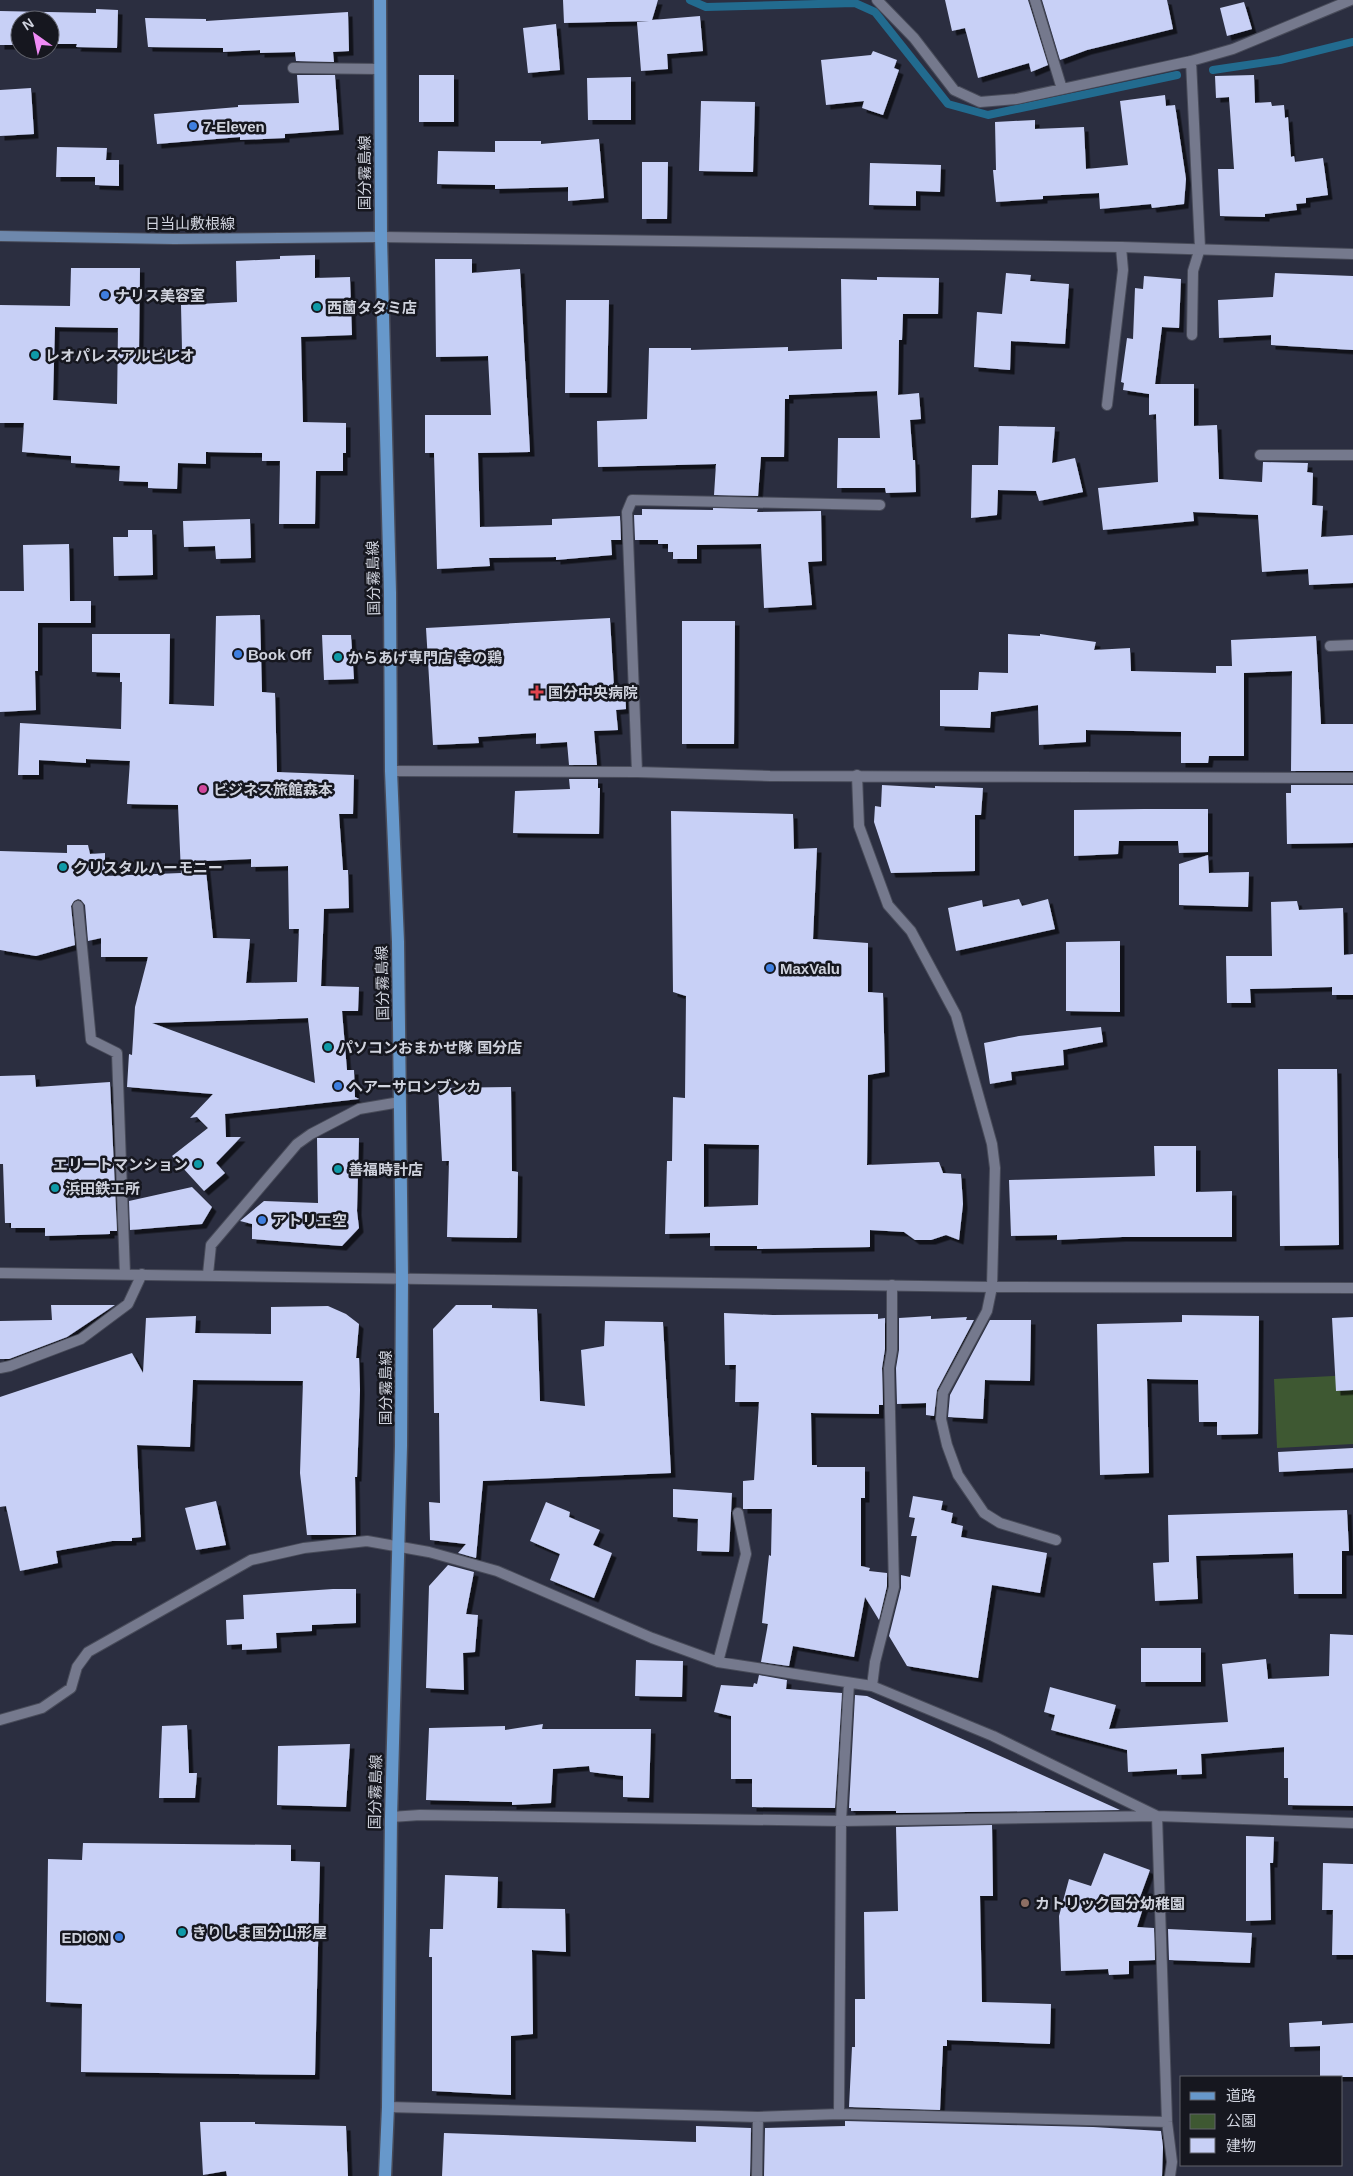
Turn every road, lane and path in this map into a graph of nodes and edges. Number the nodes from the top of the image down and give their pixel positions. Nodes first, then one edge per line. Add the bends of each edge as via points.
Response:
1 (380, 0) edge
2 (877, 0) edge
3 (1035, 0) edge
4 (1345, 1) edge
5 (1191, 61) junction
6 (293, 68) dead end
7 (380, 69) junction
8 (1062, 89) junction
9 (0, 236) edge
10 (381, 236) junction
11 (1121, 247) junction
12 (1200, 248) junction
13 (1353, 254) edge
14 (1192, 335) dead end
15 (1107, 406) dead end
16 (1260, 455) dead end
17 (1353, 455) edge
18 (880, 505) dead end
19 (1353, 645) edge
20 (1330, 646) dead end
21 (391, 770) junction
22 (637, 772) junction
23 (857, 775) junction
24 (1353, 778) edge
25 (78, 906) dead end
26 (400, 1102) junction
27 (0, 1273) edge
28 (125, 1274) junction
29 (142, 1274) junction
30 (208, 1274) junction
31 (402, 1278) junction
32 (892, 1285) junction
33 (992, 1287) junction
34 (1353, 1288) edge
35 (0, 1368) edge
36 (738, 1514) dead end
37 (1056, 1540) dead end
38 (398, 1546) junction
39 (718, 1662) junction
40 (849, 1683) junction
41 (872, 1686) junction
42 (0, 1720) edge
43 (1157, 1816) junction
44 (391, 1818) junction
45 (841, 1821) junction
46 (1353, 1823) edge
47 (388, 2107) junction
48 (839, 2114) junction
49 (758, 2117) junction
50 (1167, 2122) junction
51 (385, 2176) edge
52 (757, 2176) edge
53 (1170, 2176) edge

1 - 7 main road, 国分霧島線
2 - 8 street via 914,38 954,90 980,102 1016,99
3 - 8 street
4 - 5 street via 1233,49
5 - 8 street
5 - 12 street
6 - 7 street
7 - 10 main road, 国分霧島線
9 - 10 main road, 日当山敷根線 via 174,239
10 - 11 street
10 - 21 main road, 国分霧島線
11 - 12 street
11 - 15 street via 1123,270
12 - 13 street
12 - 14 street via 1193,271
16 - 17 street
18 - 22 street via 632,500 627,512
19 - 20 street
21 - 22 street
21 - 26 main road, 国分霧島線
22 - 23 street
23 - 24 street
23 - 33 street via 859,826 888,905 911,931 956,1015 992,1144 996,1168
25 - 28 street via 90,1040 117,1053
26 - 30 street via 359,1109 297,1144 211,1245
26 - 31 main road, 国分霧島線
27 - 28 street
28 - 29 street
29 - 30 street
29 - 35 street via 128,1304 81,1339
30 - 31 street
31 - 32 street
31 - 38 main road, 国分霧島線
32 - 33 street
32 - 41 street via 889,1368 894,1587
33 - 34 street
33 - 37 street via 987,1311 943,1393 940,1419 958,1475 984,1513 1000,1523
36 - 39 street via 746,1554
38 - 39 street via 496,1571 652,1638
38 - 42 street via 367,1541 304,1548 251,1560 88,1652 77,1667 71,1688 42,1708
38 - 44 main road, 国分霧島線
39 - 40 street
40 - 41 street
40 - 45 street
41 - 43 street via 993,1736
43 - 45 street
43 - 46 street
43 - 50 street
44 - 45 street via 420,1815
44 - 47 main road, 国分霧島線
45 - 48 street
47 - 49 street
47 - 51 main road, 国分霧島線
48 - 49 street
48 - 50 street
49 - 52 street
50 - 53 street via 1172,2162

